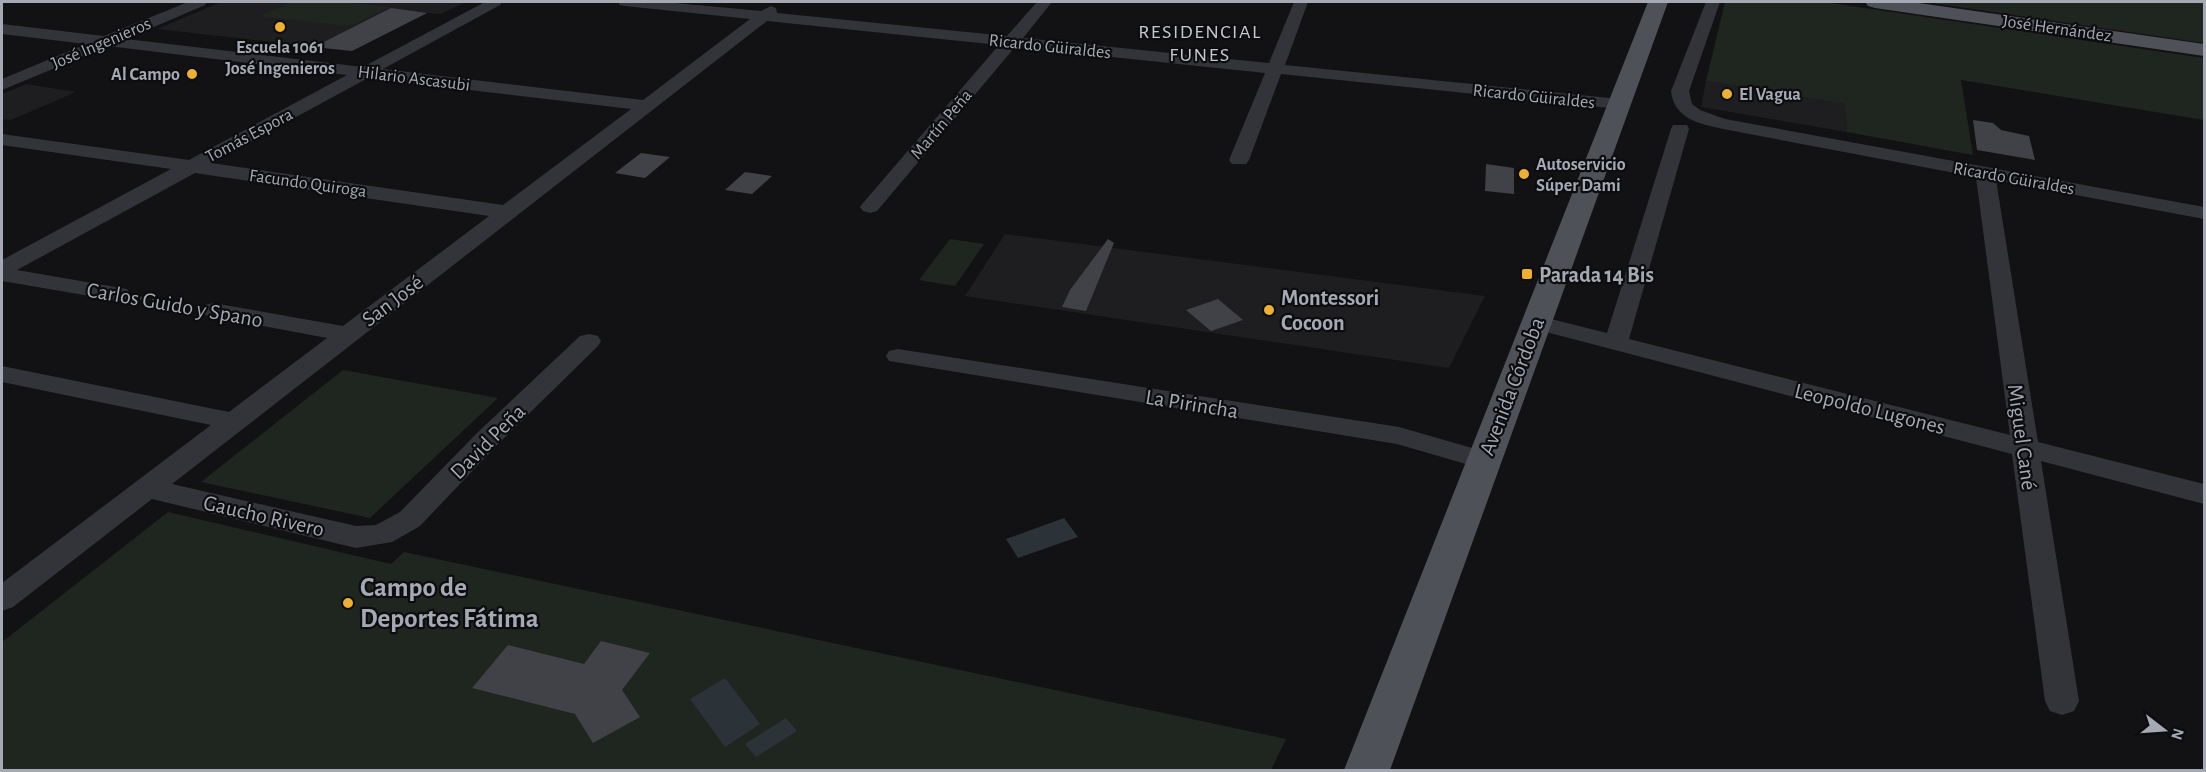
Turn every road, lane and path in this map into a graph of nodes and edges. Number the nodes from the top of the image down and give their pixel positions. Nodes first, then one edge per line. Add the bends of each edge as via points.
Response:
1 (200, 2) edge
2 (495, 2) edge
3 (625, 2) edge
4 (783, 2) edge
5 (1045, 2) edge
6 (1301, 2) edge
7 (1658, 2) edge
8 (1713, 2) edge
9 (1875, 2) edge
10 (765, 16) junction
11 (2, 29) edge
12 (1011, 41) junction
13 (104, 42) junction
14 (2205, 50) edge
15 (1275, 69) junction
16 (365, 72) junction
17 (2, 85) edge
18 (1619, 104) junction
19 (648, 106) junction
20 (1680, 129) dead end
21 (2, 139) edge
22 (1239, 160) dead end
23 (192, 166) junction
24 (1985, 173) junction
25 (870, 207) dead end
26 (508, 212) junction
27 (2205, 213) edge
28 (2, 272) edge
29 (119, 294) joint
30 (213, 310) joint
31 (1535, 322) junction
32 (348, 334) junction
33 (589, 341) dead end
34 (1616, 343) junction
35 (898, 356) dead end
36 (2, 374) edge
37 (234, 421) junction
38 (2025, 447) junction
39 (1483, 460) junction
40 (147, 488) junction
41 (2205, 494) edge
42 (382, 535) joint
43 (2, 598) edge
44 (2062, 701) dead end
45 (1367, 771) edge

1 - 13 street, José Ingenieros
2 - 16 street, Tomás Espora
3 - 10 street, Ricardo Güiraldes
4 - 10 street, San José
5 - 12 street
6 - 15 street
7 - 18 main road, Avenida Córdoba
8 - 24 street, Ricardo Güiraldes via 1680,91 1685,108 1723,124
9 - 14 main road, José Hernández
10 - 12 street, Ricardo Güiraldes
10 - 19 street, San José
11 - 13 street, Hilario Ascasubi
12 - 15 street, Ricardo Güiraldes
12 - 25 street, Martín Peña
13 - 16 street, Hilario Ascasubi
13 - 17 street, José Ingenieros
15 - 18 street, Ricardo Güiraldes
15 - 22 street
16 - 19 street, Hilario Ascasubi
16 - 23 street, Tomás Espora
18 - 31 main road, Avenida Córdoba
19 - 26 street, San José
20 - 34 street
21 - 23 street, Facundo Quiroga
23 - 26 street, Facundo Quiroga
23 - 28 street, Tomás Espora
24 - 27 street, Ricardo Güiraldes
24 - 38 street, Miguel Cané
26 - 32 street, San José
28 - 29 street, Carlos Guido y Spano
29 - 30 path, Carlos Guido y Spano
30 - 32 street, Carlos Guido y Spano
31 - 34 street, Leopoldo Lugones
31 - 39 main road, Avenida Córdoba
32 - 37 street, San José
33 - 42 street, David Peña via 410,519
34 - 38 street, Leopoldo Lugones
35 - 39 street, La Pirincha via 1399,436
36 - 37 street
37 - 40 street, San José
38 - 41 street, Leopoldo Lugones
38 - 44 street, Miguel Cané
39 - 45 main road, Avenida Córdoba
40 - 42 street, Gaucho Rivero via 356,537
40 - 43 street, San José

